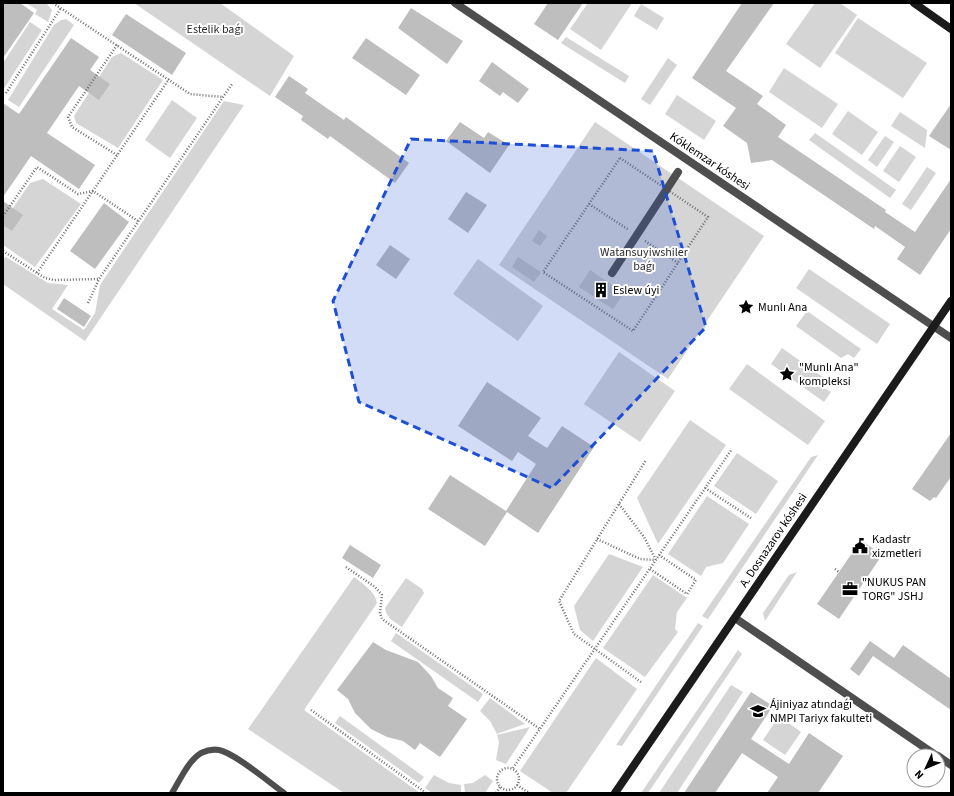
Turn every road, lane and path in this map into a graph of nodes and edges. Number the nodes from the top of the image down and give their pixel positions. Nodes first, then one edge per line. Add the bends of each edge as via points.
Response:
1 (54, 3) edge
2 (455, 3) edge
3 (914, 3) edge
4 (61, 8) junction
5 (951, 29) edge
6 (117, 45) junction
7 (169, 79) junction
8 (232, 84) dead end
9 (6, 93) dead end
10 (223, 97) junction
11 (117, 155) junction
12 (620, 158) dead end
13 (678, 172) dead end
14 (93, 191) junction
15 (3, 216) edge
16 (708, 217) dead end
17 (138, 221) junction
18 (3, 251) edge
19 (37, 273) junction
20 (612, 273) dead end
21 (99, 279) junction
22 (951, 301) edge
23 (88, 303) dead end
24 (934, 326) junction
25 (951, 338) edge
26 (732, 449) dead end
27 (646, 460) dead end
28 (705, 488) junction
29 (619, 504) junction
30 (752, 518) dead end
31 (597, 539) junction
32 (659, 555) junction
33 (656, 560) junction
34 (346, 567) dead end
35 (650, 569) junction
36 (835, 569) dead end
37 (839, 572) dead end
38 (735, 618) junction
39 (595, 649) junction
40 (641, 682) dead end
41 (311, 710) dead end
42 (540, 728) junction
43 (926, 748) edge
44 (513, 768) junction
45 (517, 785) junction
46 (500, 787) junction
47 (172, 793) edge
48 (284, 793) edge
49 (426, 793) edge
50 (496, 793) edge
51 (529, 793) edge
52 (615, 793) edge

1 - 4 path
2 - 24 street, Kóklemzar kóshesi
3 - 5 main road
4 - 6 path
4 - 9 path
6 - 7 path
6 - 11 path via 68,117 72,126
7 - 10 path via 190,94
7 - 11 path
8 - 10 path
10 - 17 path
11 - 14 path
12 - 16 path via 543,272 632,331
13 - 20 street
14 - 15 path via 78,194 37,167
14 - 17 path
14 - 19 path
17 - 21 path
18 - 19 path
19 - 21 path via 54,280
21 - 23 path
22 - 24 main road, A. Dosnazarov kóshesi
24 - 25 street, Kóklemzar kóshesi
24 - 38 main road, A. Dosnazarov kóshesi
26 - 28 path
27 - 29 path
28 - 30 path
28 - 32 path
29 - 31 path
29 - 33 path via 644,538
31 - 33 path via 640,559
31 - 39 path via 558,601 574,634
32 - 33 path
32 - 35 path via 696,580 687,594
33 - 35 path
34 - 42 path via 382,594 382,618
35 - 39 path
36 - 37 path
38 - 43 street
38 - 52 main road, A. Dosnazarov kóshesi
39 - 40 path
39 - 42 path
41 - 49 path
42 - 44 path
44 - 45 path via 519,777
44 - 46 path via 505,768 497,774 496,781
45 - 46 path via 507,790
45 - 51 path
46 - 50 path
47 - 48 lane via 193,761 210,750 221,750 234,757

